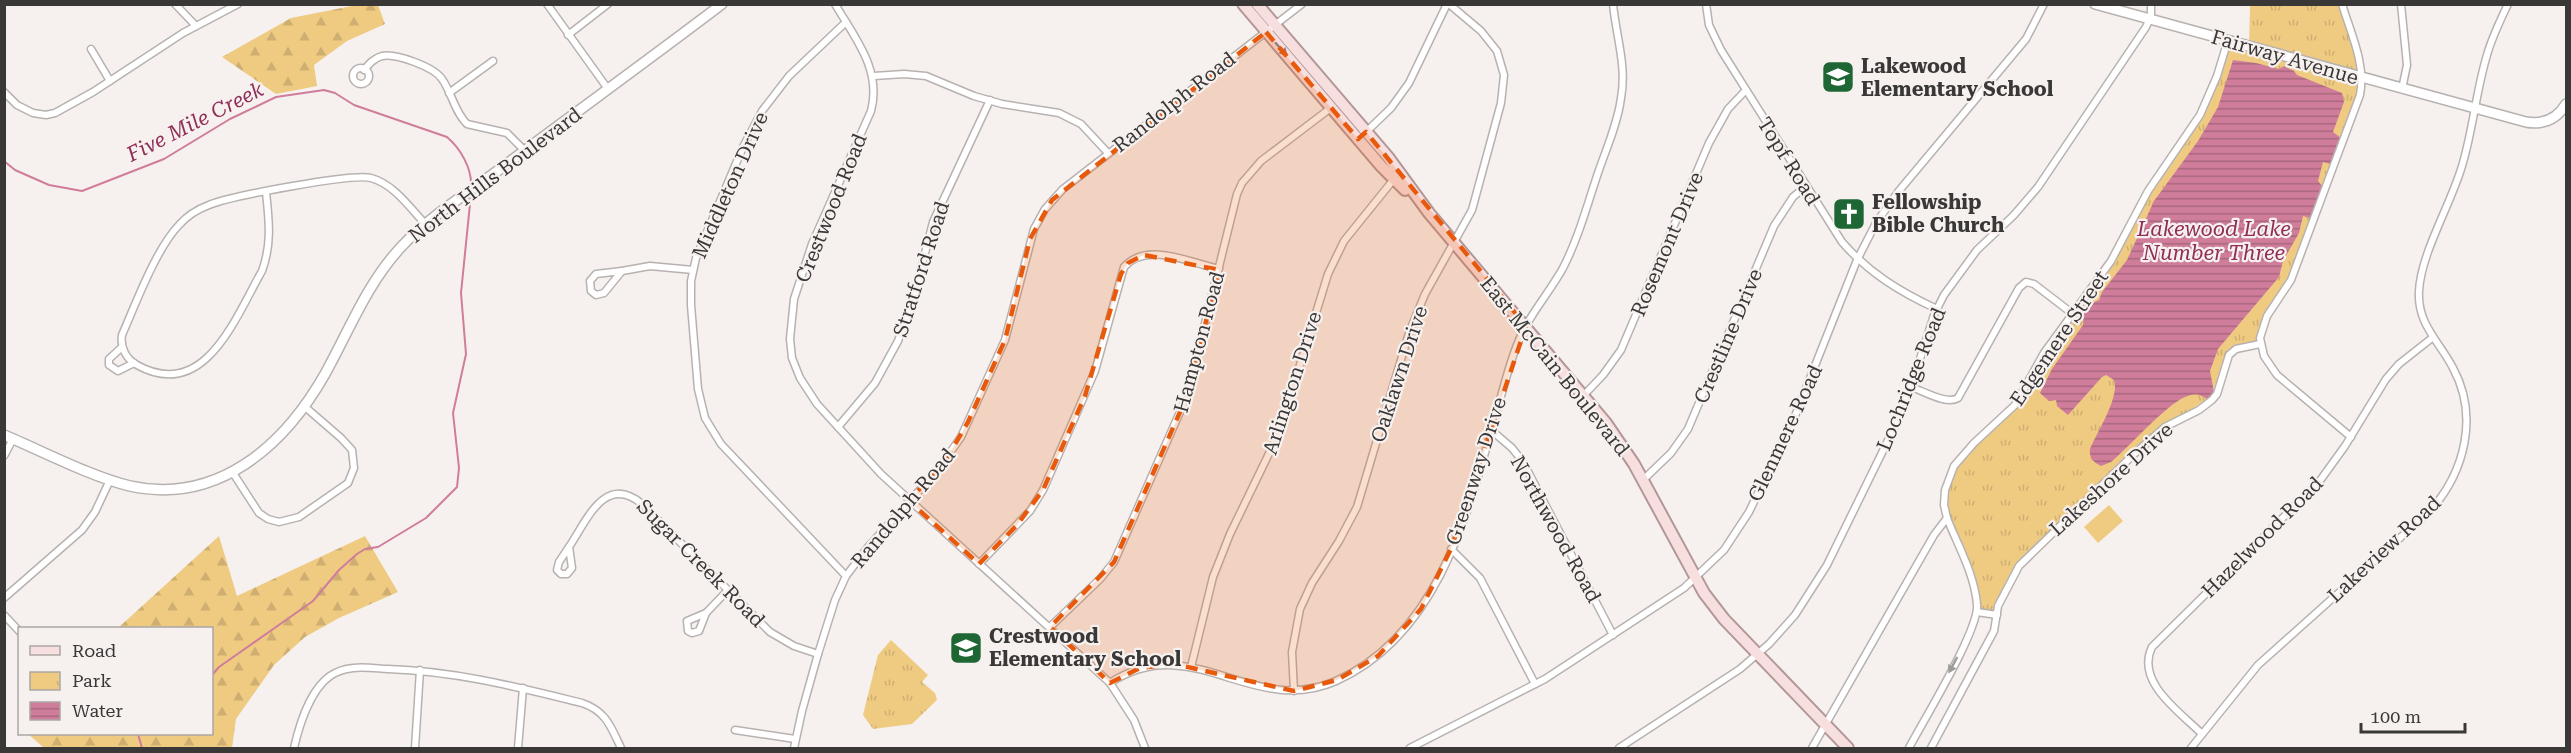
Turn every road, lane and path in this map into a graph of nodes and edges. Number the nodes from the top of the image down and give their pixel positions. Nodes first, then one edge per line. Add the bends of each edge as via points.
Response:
1 (175, 4) edge
2 (238, 4) edge
3 (547, 4) edge
4 (608, 4) edge
5 (722, 4) edge
6 (835, 4) edge
7 (1243, 4) edge
8 (1257, 4) edge
9 (1302, 4) edge
10 (1448, 4) edge
11 (1612, 4) edge
12 (1706, 4) edge
13 (2044, 4) edge
14 (2095, 4) edge
15 (2151, 4) edge
16 (2342, 4) edge
17 (2401, 4) edge
18 (2508, 4) edge
19 (2150, 19) junction
20 (846, 22) junction
21 (196, 26) junction
22 (1270, 28) junction
23 (568, 35) junction
24 (2228, 40) junction
25 (91, 49) dead end
26 (493, 62) dead end
27 (364, 70) dead end
28 (874, 76) junction
29 (2361, 78) junction
30 (110, 81) junction
31 (608, 89) junction
32 (2402, 89) junction
33 (1746, 90) junction
34 (4, 92) edge
35 (450, 93) junction
36 (990, 100) junction
37 (2566, 104) edge
38 (1336, 105) junction
39 (2475, 109) junction
40 (1362, 136) junction
41 (525, 151) junction
42 (1108, 153) junction
43 (1394, 179) junction
44 (1805, 187) junction
45 (266, 192) junction
46 (1429, 213) junction
47 (426, 225) junction
48 (1454, 243) junction
49 (1857, 260) junction
50 (1219, 269) junction
51 (693, 270) junction
52 (622, 272) junction
53 (1937, 309) junction
54 (2073, 314) junction
55 (1526, 326) junction
56 (2432, 338) junction
57 (2260, 344) junction
58 (122, 346) junction
59 (134, 363) junction
60 (1911, 387) junction
61 (1584, 395) junction
62 (304, 406) junction
63 (838, 427) junction
64 (1491, 430) junction
65 (9, 437) edge
66 (2351, 437) junction
67 (4, 456) edge
68 (233, 473) junction
69 (110, 480) junction
70 (1643, 480) junction
71 (909, 501) junction
72 (1947, 518) junction
73 (569, 547) dead end
74 (1451, 549) junction
75 (979, 564) junction
76 (846, 576) junction
77 (1696, 578) junction
78 (728, 590) junction
79 (4, 598) edge
80 (1977, 612) junction
81 (706, 613) dead end
82 (4, 615) edge
83 (1997, 615) junction
84 (1050, 627) junction
85 (18, 630) edge
86 (1613, 635) junction
87 (818, 654) junction
88 (1756, 655) junction
89 (1191, 668) junction
90 (420, 670) junction
91 (1110, 683) junction
92 (1535, 684) junction
93 (523, 688) junction
94 (1294, 691) junction
95 (1826, 725) junction
96 (735, 730) dead end
97 (2202, 734) junction
98 (795, 739) junction
99 (294, 748) edge
100 (415, 748) edge
101 (518, 748) edge
102 (621, 748) edge
103 (794, 748) edge
104 (1145, 748) edge
105 (1410, 748) edge
106 (1619, 748) edge
107 (1812, 748) edge
108 (1848, 748) edge
109 (1909, 748) edge
110 (1930, 748) edge
111 (2191, 748) edge

1 - 21 street
2 - 21 street
3 - 23 street
4 - 23 street
5 - 31 street, North Hills Boulevard
6 - 20 street, Crestwood Road
7 - 22 main road, East McCain Boulevard
8 - 22 main road, East McCain Boulevard
9 - 22 street, Randolph Road
10 - 40 street via 1409,83 1391,108
10 - 48 street, Oaklawn Drive via 1492,44 1504,75 1501,103 1476,195
11 - 55 street, Greenway Drive via 1623,61 1619,111 1570,252
12 - 33 street, Topf Road via 1713,36
13 - 49 street, Glenmere Road via 2015,52 1885,210
14 - 19 street, Fairway Avenue
15 - 19 street, Lochridge Road
16 - 29 street via 2358,53
17 - 32 street via 2407,65
18 - 39 street, Lakeview Road via 2487,55
19 - 24 street, Fairway Avenue
19 - 53 street, Lochridge Road via 2038,187 1966,262
20 - 28 street, Crestwood Road
20 - 51 street, Middleton Drive via 789,76 762,111 707,229
21 - 30 street
22 - 38 main road, East McCain Boulevard
22 - 42 street, Randolph Road
23 - 31 street
24 - 29 street, Fairway Avenue
24 - 54 street, Edgemere Street via 2200,115 2148,191 2111,261
25 - 30 street
26 - 35 street
27 - 35 street via 376,58 396,56 437,73
28 - 36 street via 926,76
28 - 63 street, Crestwood Road via 871,111 812,244 794,299 790,328 791,351 800,378
29 - 32 street, Fairway Avenue
29 - 57 street via 2356,106 2323,196 2291,280 2262,325
30 - 34 street via 46,115 24,110
31 - 41 street, North Hills Boulevard
32 - 39 street, Fairway Avenue
33 - 44 street, Topf Road
33 - 61 street, Rosemont Drive via 1728,109 1709,143 1625,343 1604,375
35 - 41 street via 467,124 507,133
36 - 42 street via 1065,115 1088,130
36 - 63 street, Stratford Road via 933,222 898,342 871,389
37 - 39 street, Fairway Avenue via 2554,118 2539,123
38 - 40 main road, East McCain Boulevard
38 - 50 street, Hampton Road via 1269,154 1248,175 1237,194
39 - 56 street, Lakeview Road via 2462,166 2419,287 2422,317
40 - 43 main road, East McCain Boulevard
40 - 46 main road, East McCain Boulevard
41 - 47 street, North Hills Boulevard
42 - 71 street, Randolph Road via 1063,189 1038,220 1005,340 968,422 947,458
43 - 46 main road, East McCain Boulevard
43 - 89 street, Arlington Drive via 1344,242 1328,274 1279,433 1213,577
44 - 49 street, Topf Road
44 - 70 street, Crestline Drive via 1793,197 1774,226 1688,429 1671,453
45 - 47 street via 353,177 371,178 392,189
45 - 58 street via 210,204 179,224 167,240 122,334
45 - 59 street via 271,233 268,256 215,350 196,368 175,375
46 - 48 main road, East McCain Boulevard
47 - 62 street, North Hills Boulevard via 402,246 377,278
48 - 55 main road, East McCain Boulevard
48 - 94 street, Oaklawn Drive via 1425,294 1409,333 1357,507 1300,609 1292,652
49 - 53 street, Topf Road via 1891,286
49 - 77 street, Glenmere Road via 1808,388 1749,512 1724,550
50 - 75 street via 1150,254 1134,258 1124,267 1095,371 1043,490 1030,511
50 - 84 street, Hampton Road via 1187,396 1118,556
51 - 52 street via 650,266
51 - 76 street, Middleton Drive via 691,305 698,389 710,428
52 - 52 street via 596,274 590,280 591,291 596,295 604,293
53 - 60 street, Lochridge Road
54 - 60 street via 2026,282 2019,288 1958,398 1952,401
54 - 72 street, Edgemere Street via 2044,353 2015,405 1954,466 1945,490
55 - 61 main road, East McCain Boulevard
55 - 64 street, Greenway Drive
56 - 66 street, Hazelwood Road via 2394,369
56 - 97 street, Lakeview Road via 2458,379 2467,418 2464,451 2447,491 2430,511 2258,665
57 - 66 street via 2277,375
57 - 83 street, Lakeshore Drive via 2236,349 2229,355 2217,394 2207,405 2165,427 2030,554 2011,578
58 - 59 street
58 - 59 street via 109,365 118,371
60 - 88 street, Lochridge Road via 1818,581 1795,615
61 - 70 main road, East McCain Boulevard
62 - 68 street, North Hills Boulevard via 269,445
62 - 68 street via 352,450 354,468 348,483 299,517 279,522 259,513
63 - 71 street, Crestwood Road
64 - 74 street, Greenway Drive
64 - 86 street, Northwood Road via 1512,448 1527,470
65 - 67 street
65 - 69 street, North Hills Boulevard
66 - 97 street, Hazelwood Road via 2314,487 2152,647 2148,663 2152,680
68 - 69 street, North Hills Boulevard via 175,489 144,489
69 - 79 street via 82,530
70 - 77 main road, East McCain Boulevard
71 - 75 street, Crestwood Road
71 - 76 street, Randolph Road
72 - 80 street via 1966,561
72 - 95 street
73 - 78 street, Sugar Creek Road via 600,501 614,494 627,494 642,504
74 - 92 street via 1480,578
74 - 94 street, Greenway Drive via 1421,609 1388,647 1336,680
75 - 84 street, Crestwood Road
76 - 87 street, Randolph Road
77 - 86 street, Glenmere Road
77 - 88 main road, East McCain Boulevard via 1724,620
78 - 81 street
78 - 87 street, Sugar Creek Road via 779,638
80 - 83 street
80 -> 109 street via 1970,634
82 - 85 street
83 - 110 street, Lakeshore Drive via 1994,631
84 - 91 street, Crestwood Road
86 - 92 street, Glenmere Road
87 - 98 street, Randolph Road
88 - 95 main road, East McCain Boulevard
88 - 106 street, Lochridge Road
89 - 91 street, Greenway Drive via 1174,664 1148,666
89 - 94 street, Greenway Drive via 1260,687
90 - 93 street via 474,676
90 - 99 street via 354,667 330,676 315,694
90 - 100 street
91 - 104 street, Crestwood Road via 1134,720
92 - 105 street, Glenmere Road
93 - 101 street
93 - 102 street via 592,707 609,722
95 - 107 street
95 - 108 main road, East McCain Boulevard
96 - 98 street
97 - 111 street, Lakeview Road
98 - 103 street, Randolph Road

